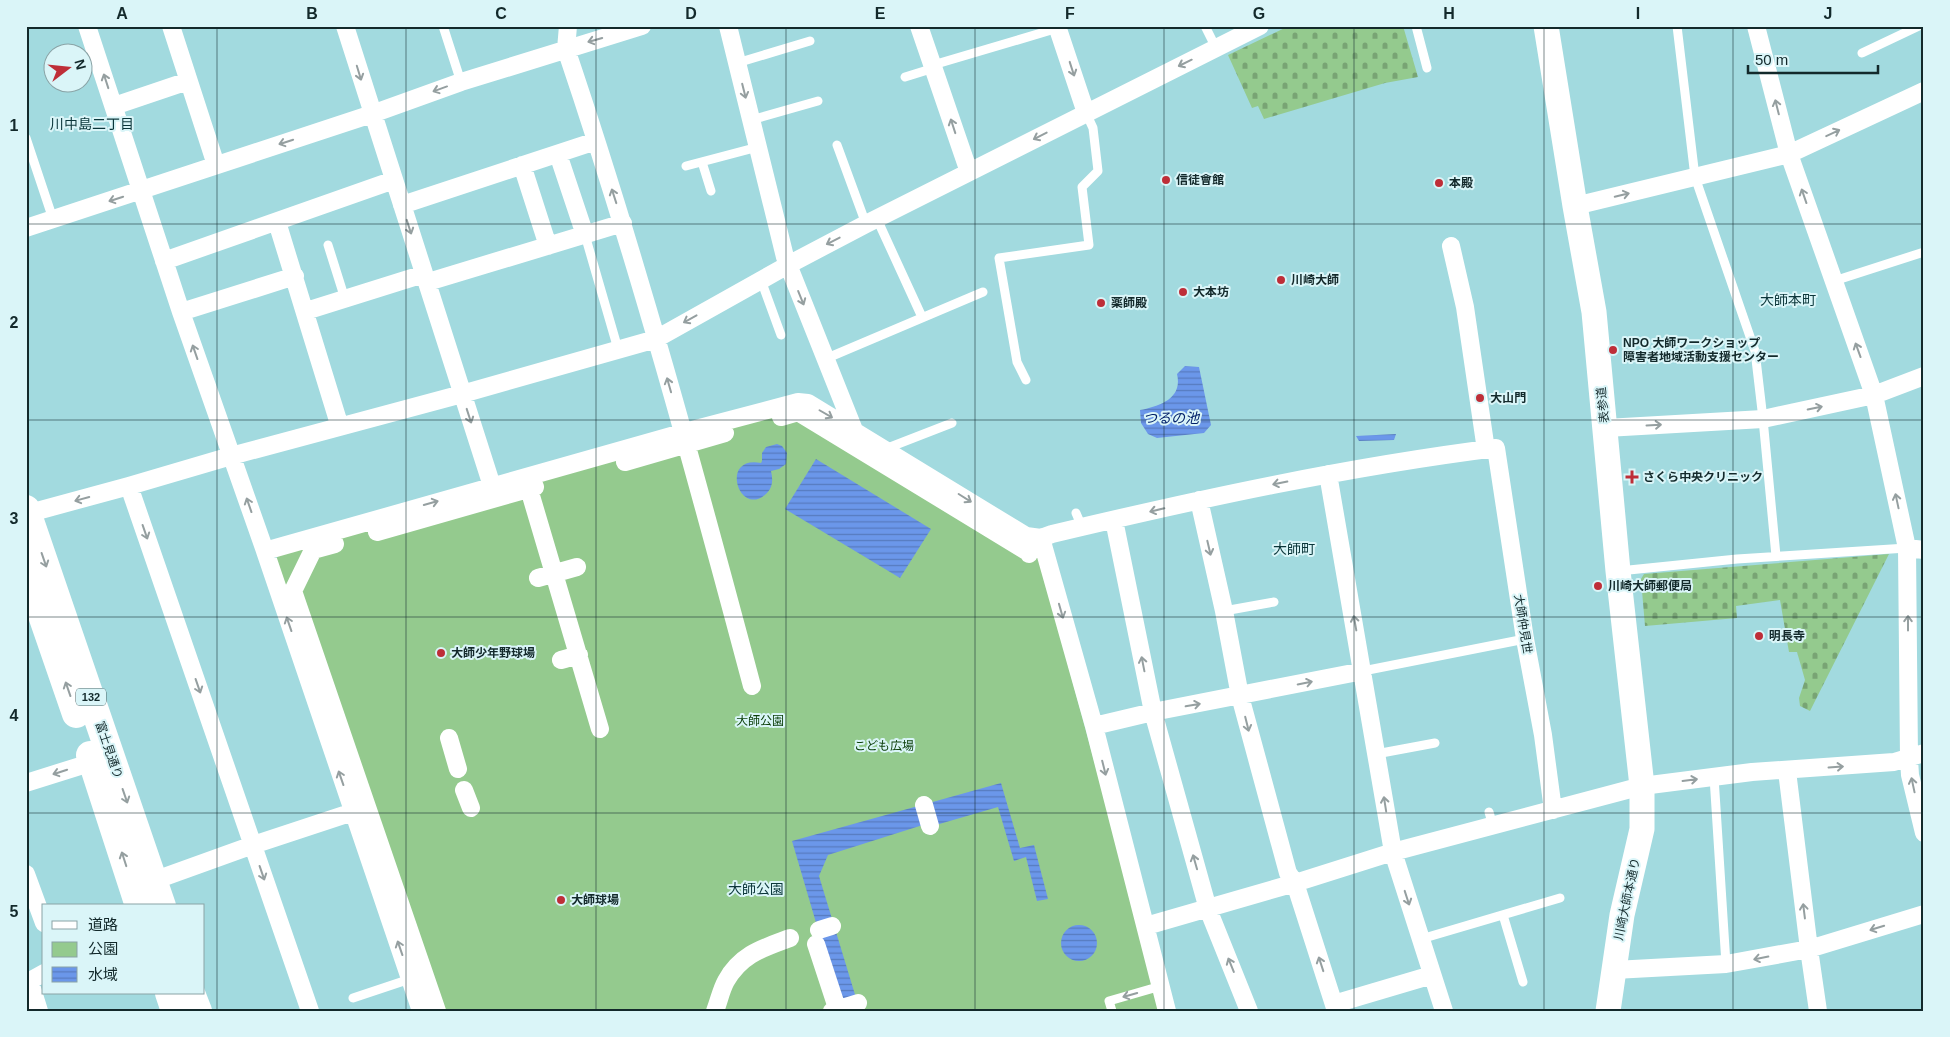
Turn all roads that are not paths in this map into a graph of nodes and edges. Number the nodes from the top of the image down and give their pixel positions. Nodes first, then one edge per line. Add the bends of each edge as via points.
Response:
1 (87, 26) edge
2 (171, 26) edge
3 (443, 26) edge
4 (568, 26) edge
5 (642, 26) edge
6 (728, 26) edge
7 (919, 26) edge
8 (1205, 26) edge
9 (1260, 26) edge
10 (1416, 26) edge
11 (1546, 26) edge
12 (1677, 26) edge
13 (1756, 26) edge
14 (1919, 26) edge
15 (1058, 27) edge
16 (350, 28) edge
17 (810, 41) dead end
18 (1216, 48) junction
19 (566, 49) junction
20 (1862, 53) dead end
21 (737, 63) junction
22 (934, 66) junction
23 (1427, 68) dead end
24 (905, 77) dead end
25 (188, 81) junction
26 (461, 82) junction
27 (1924, 91) edge
28 (818, 101) dead end
29 (114, 106) junction
30 (1086, 113) junction
31 (372, 114) junction
32 (751, 120) junction
33 (26, 138) edge
34 (596, 141) junction
35 (837, 145) dead end
36 (758, 147) junction
37 (558, 154) junction
38 (1789, 154) junction
39 (702, 162) junction
40 (216, 165) junction
41 (522, 165) junction
42 (686, 166) dead end
43 (969, 172) junction
44 (1695, 177) junction
45 (394, 180) junction
46 (142, 191) junction
47 (711, 191) dead end
48 (402, 205) junction
49 (1575, 206) junction
50 (53, 219) junction
51 (278, 222) junction
52 (871, 222) junction
53 (623, 223) junction
54 (26, 228) edge
55 (585, 235) junction
56 (328, 245) dead end
57 (548, 246) junction
58 (1452, 246) dead end
59 (1924, 252) edge
60 (164, 260) junction
61 (788, 265) junction
62 (295, 276) junction
63 (426, 278) junction
64 (761, 280) junction
65 (1834, 281) junction
66 (983, 292) dead end
67 (345, 299) junction
68 (306, 311) junction
69 (181, 312) junction
70 (922, 318) junction
71 (780, 335) dead end
72 (656, 339) junction
73 (618, 349) junction
74 (825, 359) junction
75 (1924, 376) edge
76 (1026, 380) dead end
77 (462, 394) junction
78 (1874, 396) junction
79 (1763, 419) junction
80 (952, 423) dead end
81 (340, 427) junction
82 (1606, 428) junction
83 (854, 430) junction
84 (685, 438) junction
85 (885, 449) junction
86 (1486, 450) junction
87 (231, 456) junction
88 (1328, 474) junction
89 (129, 486) junction
90 (492, 486) junction
91 (529, 489) junction
92 (1199, 500) junction
93 (27, 512) edge
94 (1114, 520) junction
95 (1041, 538) junction
96 (1916, 549) edge
97 (265, 551) junction
98 (1029, 554) dead end
99 (1776, 556) junction
100 (577, 566) dead end
101 (26, 569) edge
102 (1618, 571) junction
103 (546, 576) junction
104 (1274, 602) dead end
105 (1224, 611) junction
106 (1525, 639) junction
107 (579, 655) junction
108 (561, 660) dead end
109 (1363, 671) junction
110 (752, 686) dead end
111 (1240, 696) junction
112 (1153, 712) junction
113 (1094, 726) junction
114 (600, 729) dead end
115 (449, 738) dead end
116 (1435, 743) dead end
117 (1376, 754) junction
118 (1916, 756) edge
119 (93, 762) junction
120 (458, 769) dead end
121 (1787, 770) junction
122 (1714, 777) junction
123 (26, 783) edge
124 (1642, 786) junction
125 (464, 790) dead end
126 (924, 805) dead end
127 (471, 808) dead end
128 (1553, 810) junction
129 (353, 812) junction
130 (930, 826) dead end
131 (1924, 833) edge
132 (253, 845) junction
133 (1393, 852) junction
134 (26, 874) edge
135 (1295, 883) junction
136 (154, 897) edge
137 (1560, 898) dead end
138 (139, 904) edge
139 (1208, 909) junction
140 (1924, 914) edge
141 (1503, 915) junction
142 (42, 918) edge
143 (1146, 926) junction
144 (822, 933) dead end
145 (790, 938) dead end
146 (1420, 939) junction
147 (1809, 949) junction
148 (1726, 964) junction
149 (1614, 970) junction
150 (1432, 975) junction
151 (33, 979) edge
152 (410, 979) junction
153 (1523, 982) dead end
154 (1161, 986) junction
155 (169, 994) edge
156 (192, 994) edge
157 (353, 998) dead end
158 (858, 1003) dead end
159 (1335, 1008) edge
160 (720, 1009) edge
161 (836, 1010) edge
162 (39, 1011) edge
163 (175, 1011) edge
164 (198, 1011) edge
165 (310, 1011) edge
166 (421, 1011) edge
167 (437, 1011) edge
168 (1112, 1011) edge
169 (1166, 1011) edge
170 (1249, 1011) edge
171 (1444, 1011) edge
172 (1608, 1011) edge
173 (1818, 1011) edge

29 -> 1 street
2 - 25 street
3 - 26 lane
4 - 19 street
5 -> 19 street
6 - 21 street
7 - 22 street
8 - 18 lane
9 - 18 street
10 - 23 lane
11 - 49 street, 表参道
12 - 44 lane
38 -> 13 street
14 - 20 lane
15 - 22 lane
15 -> 30 street
16 -> 31 street
17 - 21 lane
18 -> 30 street
19 - 26 street
19 - 34 street
21 -> 32 street
22 - 24 lane
43 -> 22 street
25 - 29 street
25 - 40 street
26 -> 31 street
38 -> 27 street
28 - 32 lane
29 - 46 street
30 -> 43 street
30 - 76 lane via 1093,128 1098,171 1082,186 1089,245 999,258 1017,362
31 -> 40 street
31 - 45 street
32 - 36 street
33 - 50 lane
34 - 37 street
53 -> 34 street
35 - 52 lane
36 - 39 lane
36 - 61 street
37 - 41 street
37 - 55 street
38 - 44 street
65 -> 38 street
39 - 42 lane
39 - 47 lane
40 - 46 street
41 - 48 street
41 - 57 street
43 - 52 street
49 -> 44 street
44 - 79 lane via 1755,351
45 - 48 street
45 - 51 street
46 -> 50 street
46 - 60 street
48 -> 63 street
49 - 82 street, 表参道 via 1594,312
50 - 54 street
51 - 60 street
51 - 62 street
52 -> 61 street
52 - 70 lane
53 - 55 street
53 - 72 street
55 - 57 street
55 - 73 lane
56 - 67 lane
57 - 63 street
58 - 86 street
59 - 65 lane
60 - 69 street
61 - 64 street
61 -> 74 street
62 - 68 street
62 - 69 street
63 - 67 street
63 - 77 street
64 - 71 lane
64 -> 72 street
78 -> 65 street
66 - 70 lane
67 - 68 street
68 - 81 street
87 -> 69 street
70 - 74 lane
72 - 73 street
84 -> 72 street
73 - 77 street
74 - 83 street
75 - 78 street
77 - 81 street
77 -> 90 street
79 -> 78 street
96 -> 78 street
82 -> 79 street
79 - 99 lane
80 - 85 lane
81 - 87 street
82 - 102 street, 表参道
84 -> 83 street via 798,402 808,403
83 - 85 street
84 - 90 street
84 - 91 street
84 - 98 street via 798,412
84 - 110 street
85 -> 95 street via 1026,536
86 - 88 street
86 - 106 street, 大師仲見世 via 1496,448
87 - 89 street
97 -> 87 street
88 -> 92 street
109 -> 88 street
89 -> 93 street
89 -> 132 street
97 -> 90 street
91 - 103 street
91 - 167 street via 313,550 294,592
92 -> 94 street
92 -> 105 street
93 -> 136 highway, 富士見通り / 132
94 - 95 street via 1079,520
112 -> 94 street
95 -> 113 street
96 - 99 lane
118 -> 96 street
129 -> 97 street
99 - 102 lane
100 - 103 street
119 -> 101 highway, 富士見通り / 132
102 - 124 street, 表参道
103 - 107 street
104 - 105 lane
105 - 111 street
106 - 109 lane
106 - 128 street, 大師仲見世
107 - 108 street
107 - 114 street
111 -> 109 street
109 - 117 street
112 -> 111 street
111 -> 135 street via 1288,873
112 - 113 street
139 -> 112 street
113 -> 143 street
115 - 120 street
116 - 117 lane
133 -> 117 street
121 -> 118 street via 1894,762
131 -> 118 street
119 -> 123 street
138 -> 119 highway, 富士見通り / 132
121 - 122 street
147 -> 121 street
124 -> 122 street
122 - 148 lane
124 - 128 street
124 - 149 street, 川崎大師本通り via 1642,829 1622,915
125 - 127 street
126 - 130 street
128 - 133 street via 1491,819
129 - 132 street
152 -> 129 street
132 - 136 street
132 -> 165 street
133 - 135 street
133 -> 146 street
134 - 142 street
135 - 139 street
159 -> 135 street
137 - 141 lane
139 - 143 street
170 -> 139 street
140 -> 147 street
141 - 146 lane
141 - 153 lane
143 - 154 street
144 - 161 street
145 - 160 street via 755,950 738,964 725,982
146 - 150 street
147 -> 148 street
147 - 173 street
148 - 149 street
149 - 172 street, 川崎大師本通り
150 - 159 street
150 - 171 street
151 - 162 street
152 - 157 lane
152 - 166 street
154 -> 168 lane via 1109,1001
154 - 169 street
155 - 163 highway
156 - 164 highway
158 - 161 street

